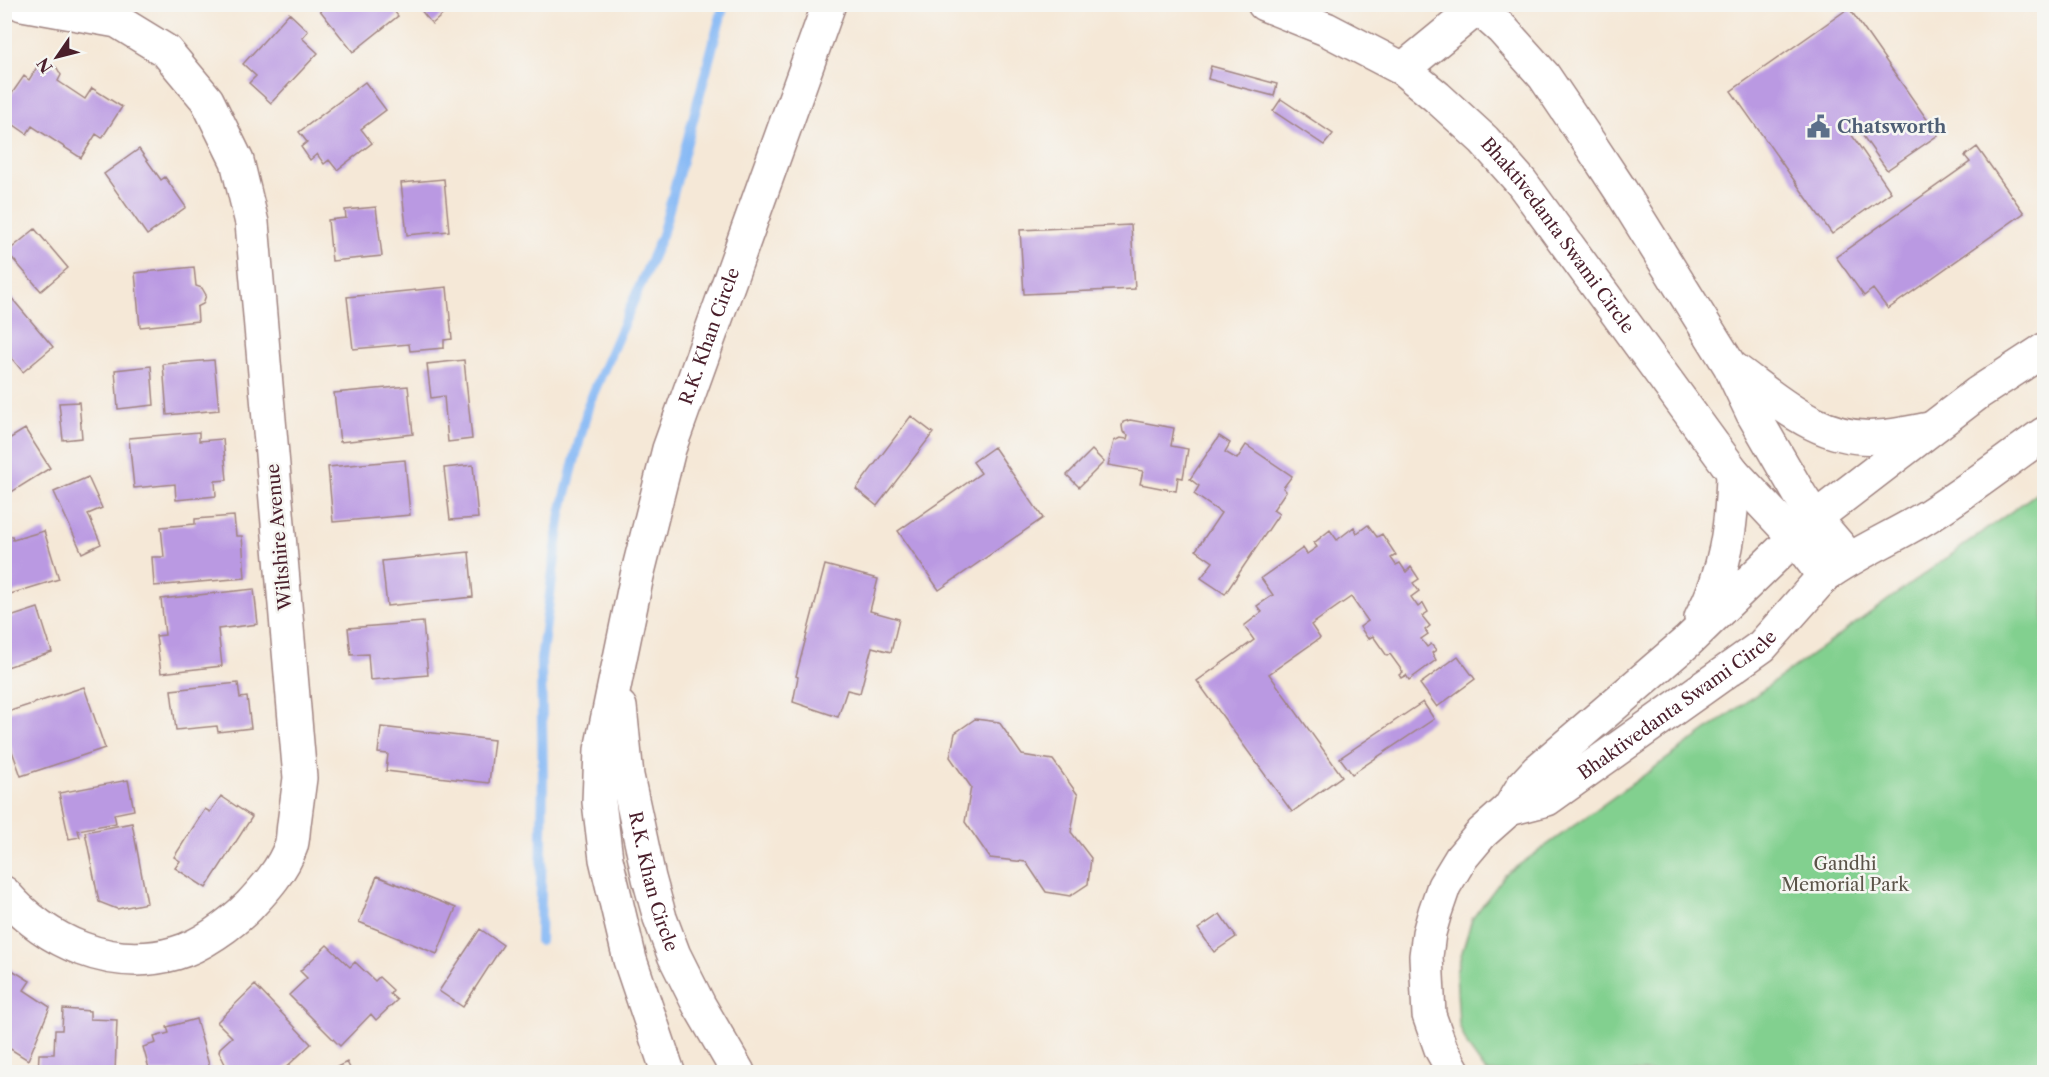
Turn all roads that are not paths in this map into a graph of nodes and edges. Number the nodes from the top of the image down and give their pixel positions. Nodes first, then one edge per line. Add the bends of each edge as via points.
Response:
1 (22, 4) edge
2 (829, 4) edge
3 (1264, 4) edge
4 (1478, 6) edge
5 (1403, 69) junction
6 (2044, 350) edge
7 (1730, 366) junction
8 (1932, 429) junction
9 (2044, 434) edge
10 (1733, 472) junction
11 (1805, 528) junction
12 (1837, 567) junction
13 (1688, 641) junction
14 (616, 675) junction
15 (1509, 809) junction
16 (4, 893) edge
17 (666, 1070) edge
18 (738, 1072) edge
19 (1454, 1072) edge

1 - 16 street, Wiltshire Avenue via 117,21 166,51 207,100 237,161 252,223 300,778 291,846 270,884 238,917 177,953 138,958 103,956 65,942 33,921
2 - 14 street, R.K. Khan Circle via 669,449
3 - 5 street, Bhaktivedanta Swami Circle via 1326,29
4 - 5 street
4 - 7 street via 1544,76
5 - 10 street, Bhaktivedanta Swami Circle via 1484,140 1522,183
6 - 8 street, Bhaktivedanta Swami Circle
7 - 8 street via 1815,426 1876,438
7 - 11 street via 1794,485
8 - 11 street, Bhaktivedanta Swami Circle
9 - 12 street, Bhaktivedanta Swami Circle via 1898,534
10 - 11 street, Bhaktivedanta Swami Circle
10 - 13 street via 1721,574
11 - 12 street
11 - 13 street, Bhaktivedanta Swami Circle
12 - 15 street, Bhaktivedanta Swami Circle via 1762,646 1546,799
13 - 15 street, Bhaktivedanta Swami Circle via 1553,756 1523,786
14 - 17 street, R.K. Khan Circle via 601,750 598,802 606,859 630,960
14 - 18 street, R.K. Khan Circle via 627,776 660,918 699,1005
15 - 19 street, Bhaktivedanta Swami Circle via 1461,858 1444,886 1429,933 1429,1015

